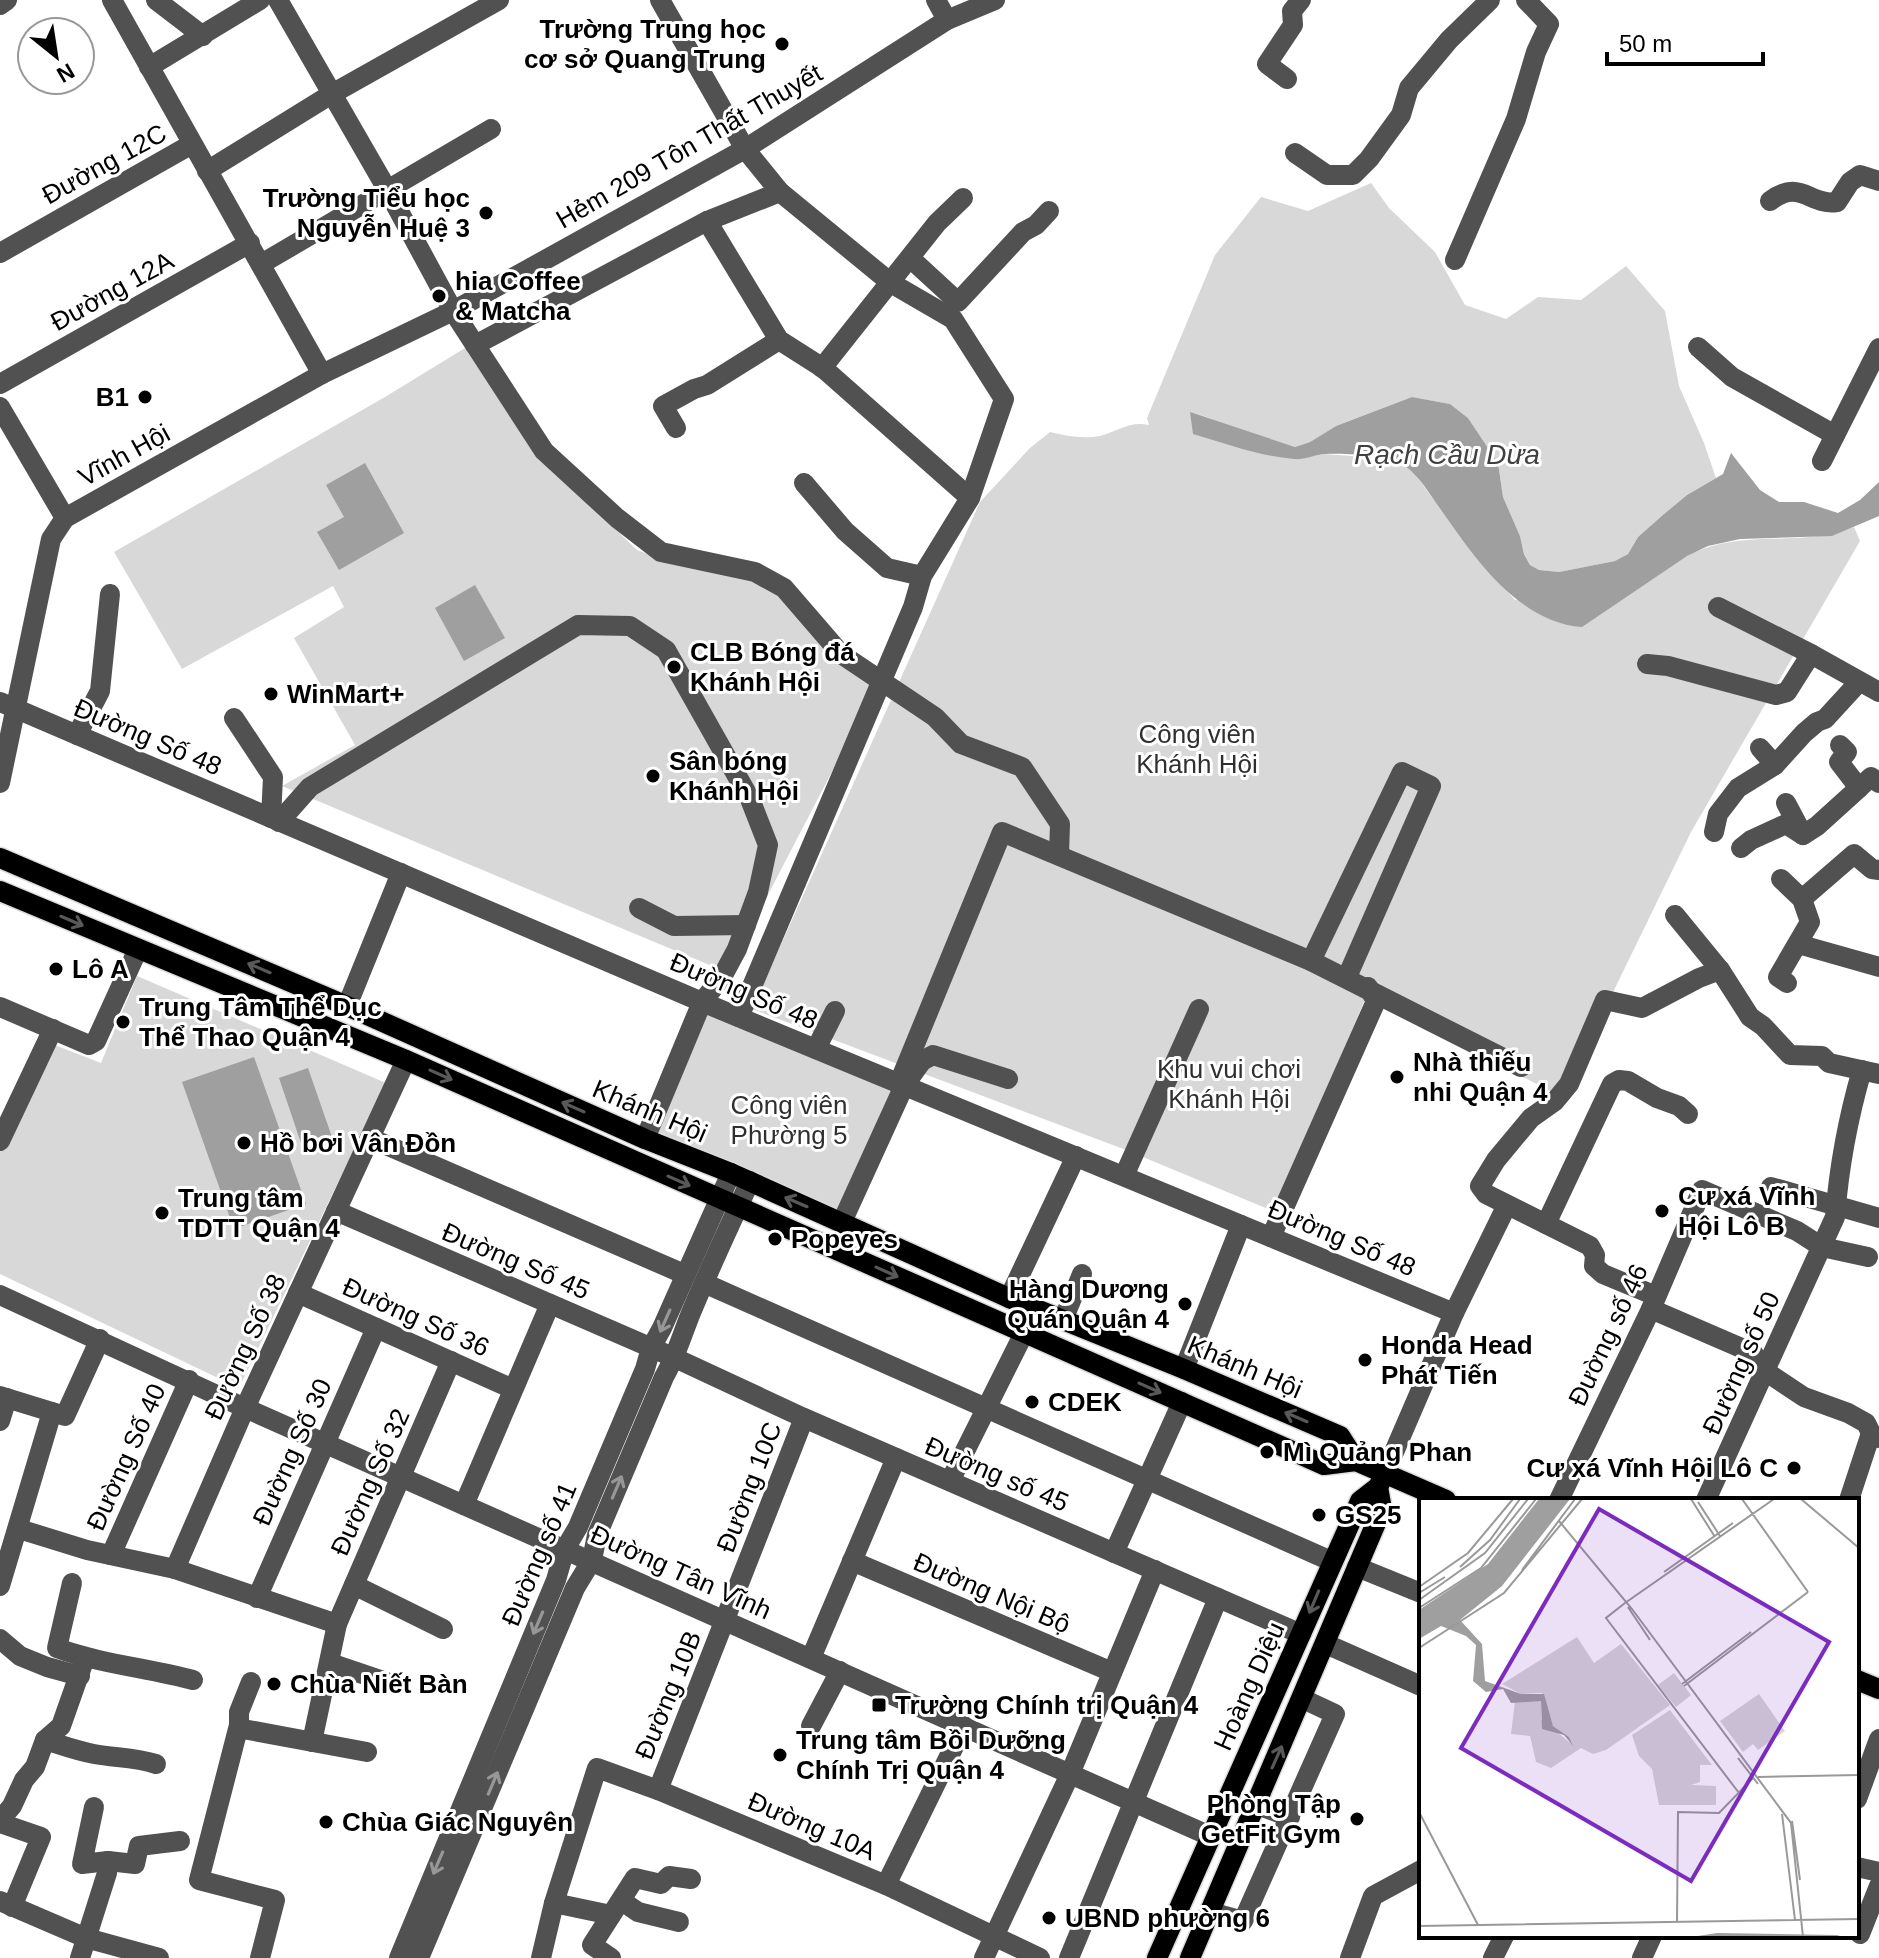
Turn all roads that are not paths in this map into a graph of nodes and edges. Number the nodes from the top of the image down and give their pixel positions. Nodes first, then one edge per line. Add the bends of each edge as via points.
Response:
1 (7, 0) edge
2 (112, 0) edge
3 (156, 0) edge
4 (260, 0) edge
5 (278, 0) edge
6 (499, 0) edge
7 (660, 0) edge
8 (936, 0) edge
9 (995, 0) edge
10 (1301, 0) edge
11 (1490, 0) edge
12 (1526, 0) edge
13 (0, 5) edge
14 (947, 20) junction
15 (203, 36) junction
16 (149, 67) junction
17 (1287, 79) dead end
18 (330, 95) junction
19 (491, 129) dead end
20 (192, 144) junction
21 (745, 149) junction
22 (1295, 153) dead end
23 (207, 171) junction
24 (1879, 181) edge
25 (388, 191) junction
26 (780, 192) junction
27 (963, 198) dead end
28 (1770, 201) dead end
29 (1049, 211) dead end
30 (707, 221) junction
31 (250, 243) junction
32 (0, 253) edge
33 (910, 258) junction
34 (1455, 260) dead end
35 (261, 264) junction
36 (891, 283) junction
37 (453, 311) junction
38 (779, 340) junction
39 (475, 345) junction
40 (1698, 347) dead end
41 (1879, 348) edge
42 (822, 368) junction
43 (322, 374) junction
44 (0, 384) edge
45 (0, 407) edge
46 (676, 428) dead end
47 (1835, 435) junction
48 (1822, 461) dead end
49 (804, 483) dead end
50 (970, 498) junction
51 (65, 518) junction
52 (922, 576) junction
53 (110, 594) dead end
54 (1718, 607) dead end
55 (1811, 654) junction
56 (1647, 664) dead end
57 (880, 682) junction
58 (1859, 682) junction
59 (1879, 692) edge
60 (8, 706) edge
61 (234, 718) dead end
62 (77, 735) junction
63 (1840, 745) dead end
64 (1760, 748) dead end
65 (1775, 765) junction
66 (0, 783) edge
67 (1869, 786) edge
68 (1786, 803) dead end
69 (275, 820) junction
70 (1714, 832) dead end
71 (1803, 835) junction
72 (1741, 848) dead end
73 (1059, 855) junction
74 (0, 858) edge
75 (1879, 870) edge
76 (401, 873) junction
77 (1781, 879) dead end
78 (0, 891) edge
79 (1802, 899) junction
80 (639, 908) dead end
81 (1675, 915) dead end
82 (746, 925) junction
83 (1798, 944) junction
84 (138, 949) junction
85 (1311, 961) junction
86 (1879, 967) edge
87 (1720, 970) junction
88 (1347, 977) junction
89 (1787, 983) dead end
90 (1368, 987) junction
91 (702, 1002) junction
92 (347, 1006) junction
93 (0, 1007) edge
94 (1199, 1009) dead end
95 (835, 1011) dead end
96 (739, 1017) junction
97 (53, 1029) junction
98 (816, 1049) junction
99 (406, 1060) junction
100 (1521, 1067) dead end
101 (1871, 1072) edge
102 (1008, 1079) dead end
103 (902, 1084) junction
104 (9, 1097) edge
105 (1688, 1114) dead end
106 (370, 1138) junction
107 (645, 1139) junction
108 (0, 1141) edge
109 (1076, 1156) junction
110 (731, 1173) junction
111 (1124, 1176) junction
112 (750, 1181) junction
113 (1771, 1187) dead end
114 (719, 1198) junction
115 (1507, 1205) junction
116 (1836, 1206) junction
117 (738, 1207) junction
118 (336, 1211) junction
119 (1879, 1218) edge
120 (842, 1222) junction
121 (1546, 1224) junction
122 (1241, 1225) junction
123 (1271, 1237) junction
124 (1822, 1247) junction
125 (1868, 1257) dead end
126 (684, 1274) junction
127 (1082, 1274) dead end
128 (704, 1283) junction
129 (298, 1293) junction
130 (0, 1295) edge
131 (1009, 1298) junction
132 (1654, 1303) junction
133 (550, 1304) junction
134 (1454, 1313) junction
135 (1063, 1320) junction
136 (376, 1328) junction
137 (1024, 1333) junction
138 (100, 1339) junction
139 (651, 1348) junction
140 (675, 1358) junction
141 (451, 1361) junction
142 (1184, 1369) junction
143 (1765, 1371) junction
144 (189, 1380) junction
145 (513, 1389) junction
146 (4, 1397) edge
147 (1182, 1402) junction
148 (245, 1408) junction
149 (987, 1408) junction
150 (58, 1414) junction
151 (804, 1418) junction
152 (0, 1421) edge
153 (1875, 1436) edge
154 (325, 1443) junction
155 (896, 1458) junction
156 (1356, 1461) junction
157 (401, 1477) junction
158 (1145, 1479) junction
159 (1382, 1480) junction
160 (950, 1481) junction
161 (1440, 1498) edge
162 (1560, 1498) edge
163 (1707, 1498) edge
164 (1850, 1498) edge
165 (464, 1505) junction
166 (19, 1529) junction
167 (565, 1549) junction
168 (1114, 1553) junction
169 (111, 1555) junction
170 (592, 1560) junction
171 (852, 1561) junction
172 (1331, 1561) junction
173 (1357, 1567) junction
174 (175, 1569) junction
175 (1155, 1570) junction
176 (72, 1583) dead end
177 (354, 1585) junction
178 (0, 1586) edge
179 (1419, 1592) edge
180 (257, 1598) junction
181 (1218, 1598) junction
182 (726, 1620) junction
183 (337, 1624) junction
184 (443, 1629) dead end
185 (1301, 1634) junction
186 (0, 1639) edge
187 (1326, 1644) junction
188 (811, 1658) junction
189 (330, 1663) junction
190 (83, 1667) junction
191 (840, 1671) junction
192 (1112, 1672) junction
193 (193, 1680) dead end
194 (1859, 1681) edge
195 (251, 1682) dead end
196 (395, 1685) dead end
197 (1419, 1685) edge
198 (1879, 1689) edge
199 (1303, 1699) junction
200 (239, 1725) junction
201 (811, 1726) dead end
202 (964, 1726) junction
203 (1879, 1739) edge
204 (45, 1740) junction
205 (312, 1742) junction
206 (367, 1752) dead end
207 (156, 1764) dead end
208 (1070, 1774) junction
209 (658, 1790) junction
210 (1859, 1794) edge
211 (1133, 1802) junction
212 (1257, 1805) junction
213 (94, 1807) dead end
214 (2, 1816) edge
215 (1290, 1817) junction
216 (1210, 1836) junction
217 (180, 1841) dead end
218 (108, 1861) junction
219 (1859, 1867) edge
220 (1419, 1871) edge
221 (1879, 1872) edge
222 (691, 1879) dead end
223 (886, 1885) junction
224 (1879, 1886) edge
225 (554, 1903) junction
226 (6, 1904) edge
227 (617, 1908) junction
228 (1210, 1912) junction
229 (679, 1922) dead end
230 (1860, 1934) dead end
231 (992, 1937) junction
232 (86, 1938) junction
233 (1503, 1938) edge
234 (1651, 1938) edge
235 (80, 1958) edge
236 (159, 1958) edge
237 (260, 1958) edge
238 (399, 1958) edge
239 (419, 1958) edge
240 (541, 1958) edge
241 (611, 1958) edge
242 (984, 1958) edge
243 (1040, 1958) edge
244 (1069, 1958) edge
245 (1157, 1958) edge
246 (1191, 1958) edge
247 (1350, 1958) edge
248 (1493, 1958) edge
249 (1642, 1958) edge

1 - 13 street
2 - 16 street
3 - 15 street
4 - 15 street
5 - 18 street
6 - 18 street
7 - 21 street
8 - 14 street
9 - 14 street, Hẻm 209 Tôn Thất Thuyết
10 - 17 street via 1292,11 1293,25 1267,64
11 - 22 street via 1409,88 1401,115 1353,175 1327,175
12 - 34 street via 1549,24 1516,119
14 - 21 street, Hẻm 209 Tôn Thất Thuyết
15 - 16 street
16 - 20 street
18 - 23 street
18 - 25 street
19 - 25 street
20 - 23 street
20 - 32 street, Đường 12C
21 - 26 street
21 - 37 street, Hẻm 209 Tôn Thất Thuyết
23 - 31 street
24 - 28 street via 1860,175 1837,202 1797,190
25 - 35 street
25 - 37 street
26 - 30 street
26 - 36 street
27 - 33 street
29 - 33 street via 958,302
30 - 38 street
30 - 39 street
31 - 35 street
31 - 44 street, Đường 12A
33 - 36 street
35 - 43 street
36 - 42 street
36 - 50 street via 953,319 1004,399
37 - 39 street
37 - 43 street, Vĩnh Hội
38 - 42 street
38 - 46 street via 663,406
39 - 57 street via 544,451 617,518 661,552 755,572 784,588 841,654
40 - 47 street via 1732,377
41 - 47 street
42 - 50 street
43 - 51 street, Vĩnh Hội
45 - 51 street
47 - 48 street
49 - 52 street via 845,531 887,568
50 - 52 street
51 - 60 street, Vĩnh Hội via 51,539
52 - 57 street
53 - 62 street via 100,691
54 - 55 street
55 - 56 street via 1787,692 1776,695
55 - 58 street
57 - 73 street via 935,717 961,744 1022,767 1060,824
57 - 96 street
58 - 59 street
58 - 65 street
60 - 62 street, Đường Số 48
60 - 66 street, Vĩnh Hội
61 - 69 street via 273,777
62 - 69 street, Đường Số 48
63 - 67 street via 1847,752 1839,762
64 - 65 street
65 - 70 street via 1738,788 1718,814
67 - 71 street
68 - 71 street
69 - 76 street, Đường Số 48
69 - 82 street via 310,787 578,625 630,626 666,650 750,799 768,845
71 - 72 street via 1786,824
73 - 85 street
73 - 103 street via 1002,832
92 -> 74 main road, Khánh Hội
75 - 79 street via 1854,854
76 - 91 street, Đường Số 48
76 - 92 street
77 - 79 street
78 -> 84 main road, Khánh Hội
79 - 83 street via 1810,922
80 - 82 street via 674,926
81 - 87 street
82 - 91 street via 722,977
83 - 86 street
83 - 89 street via 1778,977
84 - 97 street via 96,1041 89,1045
84 - 99 main road, Khánh Hội
85 - 88 street
85 - 88 street via 1402,772 1431,786
87 - 101 street via 1750,1017 1790,1055 1822,1056 1829,1063
87 - 115 street via 1642,1008 1605,1000 1569,1084 1531,1118 1484,1176 1480,1186 1486,1194
88 - 90 street
90 - 100 street
90 - 123 street via 1376,1001
91 - 96 street, Đường Số 48
91 - 107 street
107 -> 92 main road, Khánh Hội
93 - 97 street
94 - 111 street
95 - 98 street
96 - 98 street, Đường Số 48
97 - 104 street
98 - 103 street, Đường Số 48
99 - 106 street, Đường Số 38
99 -> 114 main road, Khánh Hội
101 - 116 street, Đường số 50 via 1849,1113
102 - 103 street via 933,1055
103 - 109 street, Đường Số 48
103 - 120 street
104 - 108 street
105 - 121 street via 1628,1081 1612,1084
106 - 118 street, Đường Số 38
106 - 126 street
107 - 110 main road, Khánh Hội
109 - 111 street, Đường Số 48
109 - 131 street
110 - 112 main road, Khánh Hội
110 - 114 street, Đường số 41
111 - 122 street, Đường Số 48
112 - 117 street, Đường số 41
120 -> 112 main road, Khánh Hội
113 - 116 street
114 - 117 main road, Khánh Hội
114 - 126 street, Đường số 41
115 - 121 street
115 - 134 street, Hoàng Diệu
116 - 119 street
116 - 124 street, Đường số 50
117 - 128 street, Đường số 41
117 -> 137 main road, Khánh Hội
118 - 129 street, Đường Số 38
118 - 133 street, Đường Số 45
120 - 131 main road, Khánh Hội
121 - 132 street via 1590,1246 1594,1266
122 - 123 street, Đường Số 48
122 - 142 street
123 - 134 street, Đường Số 48
124 - 125 street
124 - 132 street, Đường số 46 via 1702,1190
124 - 143 street, Đường số 50
126 -> 139 street, Đường số 41
127 - 135 street
128 - 140 street, Đường số 41
128 - 149 street
129 - 136 street, Đường Số 36
129 - 148 street, Đường Số 38
130 - 138 street, Đường Tân Vĩnh
131 - 135 main road, Khánh Hội
132 - 143 street via 1753,1353
132 - 162 street, Đường số 46
133 - 139 street, Đường Số 45
133 - 145 street
134 - 159 street, Hoàng Diệu
135 - 142 main road, Khánh Hội
136 - 141 street, Đường Số 36
136 - 154 street, Đường Số 30
137 -> 147 main road, Khánh Hội
137 - 149 street
138 - 144 street, Đường Tân Vĩnh
138 - 150 street
139 - 140 street, Đường Số 45
139 - 167 street, Đường số 41
140 - 151 street, Đường số 45
170 -> 140 street, Đường số 41 via 597,1535
141 - 145 street, Đường Số 36
141 - 157 street, Đường Số 32
156 -> 142 main road, Khánh Hội via 1340,1436
143 - 153 street via 1804,1397 1866,1423
143 - 163 street, Đường số 50
144 - 148 street, Đường Tân Vĩnh
144 - 169 street, Đường Số 40
145 - 165 street
146 - 150 street
146 - 152 street
147 - 156 main road, Khánh Hội via 1324,1465
147 - 158 street
148 - 154 street, Đường Tân Vĩnh
148 - 174 street, Đường Số 38
149 - 158 street
149 - 160 street
150 - 166 street
151 - 155 street, Đường số 45
151 - 182 street, Đường 10C
153 - 164 street
154 - 157 street, Đường Tân Vĩnh
154 - 180 street, Đường Số 30
155 - 160 street, Đường số 45
155 - 171 street
156 - 159 main road, Khánh Hội
157 - 165 street, Đường Tân Vĩnh
157 - 177 street, Đường Số 32
158 - 168 street
158 - 172 street
159 - 161 main road, Khánh Hội
159 - 172 main road, Hoàng Diệu via 1360,1501
159 - 173 main road, Hoàng Diệu via 1382,1509
160 - 168 street, Đường số 45
165 - 167 street, Đường Tân Vĩnh
166 - 169 street
166 - 178 street
167 - 170 street, Đường Tân Vĩnh
167 -> 238 street, Đường số 41
168 - 175 street, Đường số 45
169 - 174 street
170 - 182 street, Đường Tân Vĩnh
239 -> 170 street, Đường số 41 via 575,1588
171 - 188 street
171 - 192 street, Đường Nội Bộ
172 -> 185 main road, Hoàng Diệu
173 - 179 street
173 - 187 main road, Hoàng Diệu
174 - 180 street
175 - 181 street, Đường số 45
175 - 192 street
176 - 190 street via 57,1648
177 - 183 street, Đường Số 32
177 - 184 street
180 - 183 street
181 - 185 street, Đường số 45
181 - 211 street
182 - 188 street, Đường Tân Vĩnh
182 - 209 street, Đường 10B
183 - 189 street, Đường Số 32
185 - 216 main road, Hoàng Diệu
186 - 190 street via 20,1656 47,1667
187 - 197 street
187 - 199 main road, Hoàng Diệu
188 - 191 street, Đường Tân Vĩnh
189 - 196 street
189 - 205 street, Đường Số 32
190 - 193 street via 155,1670
190 - 204 street via 61,1726
191 - 201 street
191 - 202 street, Đường Tân Vĩnh
192 - 208 street
194 - 198 main road
195 - 200 street
212 -> 199 main road, Hoàng Diệu
199 - 215 street via 1335,1714
200 - 205 street
200 - 237 street via 199,1880 275,1900
202 - 208 street, Đường Tân Vĩnh
202 - 223 street, Đường 10A
203 - 210 street
204 - 207 street
204 - 214 street via 35,1767
205 - 206 street
208 - 211 street, Đường Tân Vĩnh
208 - 231 street
209 - 223 street, Đường 10A
209 - 225 street, Đường 10A via 597,1768
211 - 216 street, Đường Tân Vĩnh
211 - 244 street
212 - 215 street
212 - 228 main road, Hoàng Diệu
213 - 218 street via 82,1864
214 - 226 street via 41,1837
215 - 228 street via 1243,1921
216 - 245 main road, Hoàng Diệu
217 - 218 street via 139,1846 135,1864
218 - 232 street
219 - 221 street
220 - 247 street via 1373,1896
222 - 227 street via 669,1876 661,1884 635,1878
223 - 231 street
224 - 230 street
225 - 227 street
225 - 240 street
226 - 232 street
227 - 229 street
227 - 241 street via 592,1945
228 - 246 main road, Hoàng Diệu
231 - 242 street
231 - 243 street
232 - 235 street
232 - 236 street
233 - 248 street
234 - 249 street

